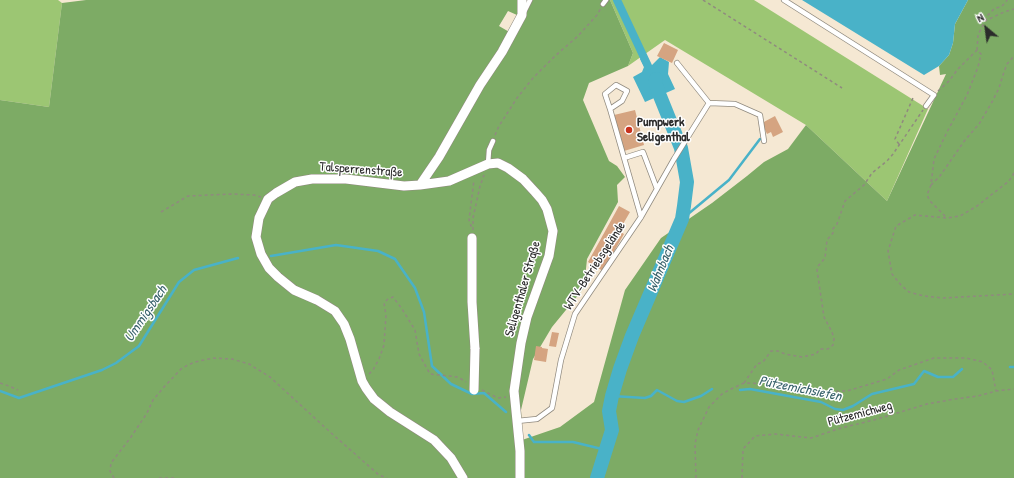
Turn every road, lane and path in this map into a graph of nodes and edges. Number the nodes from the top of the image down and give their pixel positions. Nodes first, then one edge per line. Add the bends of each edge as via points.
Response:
1 (522, 0) edge
2 (530, 0) edge
3 (703, 0) edge
4 (784, 0) edge
5 (1007, 0) edge
6 (605, 2) edge
7 (1014, 9) edge
8 (522, 15) junction
9 (985, 21) junction
10 (977, 50) junction
11 (1014, 56) edge
12 (677, 63) dead end
13 (842, 88) dead end
14 (934, 95) junction
15 (913, 98) dead end
16 (709, 102) junction
17 (926, 106) joint
18 (610, 109) junction
19 (493, 141) joint
20 (764, 141) dead end
21 (900, 144) junction
22 (624, 158) junction
23 (488, 164) junction
24 (475, 170) junction
25 (1014, 173) edge
26 (420, 185) junction
27 (931, 185) junction
28 (657, 189) junction
29 (268, 199) junction
30 (161, 212) dead end
31 (641, 217) junction
32 (947, 218) junction
33 (473, 227) junction
34 (472, 238) joint
35 (1014, 294) edge
36 (362, 381) junction
37 (0, 383) edge
38 (744, 383) junction
39 (475, 388) junction
40 (1014, 389) edge
41 (18, 390) dead end
42 (514, 391) junction
43 (996, 391) junction
44 (517, 421) junction
45 (114, 478) edge
46 (159, 478) edge
47 (175, 478) edge
48 (387, 478) edge
49 (463, 478) edge
50 (520, 478) edge
51 (696, 478) edge
52 (742, 478) edge

1 - 8 street
2 - 8 lane, Talsperrenstraße
3 - 13 path
4 - 14 lane
5 - 9 path via 1001,7 995,8
6 - 19 path via 578,36 533,78 499,126
7 - 9 path
8 - 26 street, Talsperrenstraße
9 - 10 path via 978,34
10 - 14 path
10 - 27 path via 981,54 978,67 967,95 934,159
11 - 27 path via 1007,64 1000,88 979,124
12 - 16 lane
14 - 17 lane
15 - 21 path via 895,139
16 - 20 lane via 735,104 760,115
16 - 28 lane, WTV-Betriebsgelände
17 - 21 path
18 - 18 lane, WTV-Betriebsgelände via 605,94 616,85 627,91 622,101
18 - 22 lane, WTV-Betriebsgelände
19 - 23 lane
21 - 38 path via 864,185 844,201 837,224 827,240 824,258 818,266 824,317 832,332 833,345 828,349 820,349 816,354 802,357 771,351 763,362 757,364
22 - 28 lane via 643,152
22 - 31 lane, WTV-Betriebsgelände
23 - 24 street
23 - 33 path via 480,186
23 - 42 street, Seligenthaler Straße via 498,163 523,179 542,200 552,231 549,256 527,317
24 - 26 street via 449,181
24 - 33 path via 469,220
25 - 32 path via 1009,181 977,206 960,216
26 - 29 street, Talsperrenstraße via 312,179 295,182
27 - 32 path via 927,195
28 - 31 lane, WTV-Betriebsgelände
29 - 30 path via 254,195 232,194 188,196
29 - 36 street via 259,218 256,237 269,268 294,290 334,311 344,324 350,339
31 - 44 lane, WTV-Betriebsgelände via 574,314 561,360 552,408 537,419
32 - 35 path via 915,215 896,226 888,251 892,274 901,285 909,292 943,298
33 - 34 path
34 - 39 street, bridge
36 - 39 path via 379,359 384,345 384,303 393,297 415,330 419,354 430,374 458,377
36 - 49 street via 374,398 434,440 451,458
37 - 41 path
38 - 43 path via 774,384 802,392 847,391 887,379 899,370 934,358 966,358 983,362 992,370
38 - 51 path via 722,394 709,407 698,430
39 - 42 path via 498,398
40 - 43 path, Pützemichweg
42 - 44 street, Seligenthaler Straße
43 - 52 path, Pützemichweg via 927,404 811,438 775,434 755,436 743,449
44 - 50 street, Seligenthaler Straße
45 - 48 path via 110,471 111,463 132,437 153,400 188,364 213,358 232,359 249,364 270,377 374,470
46 - 47 path

